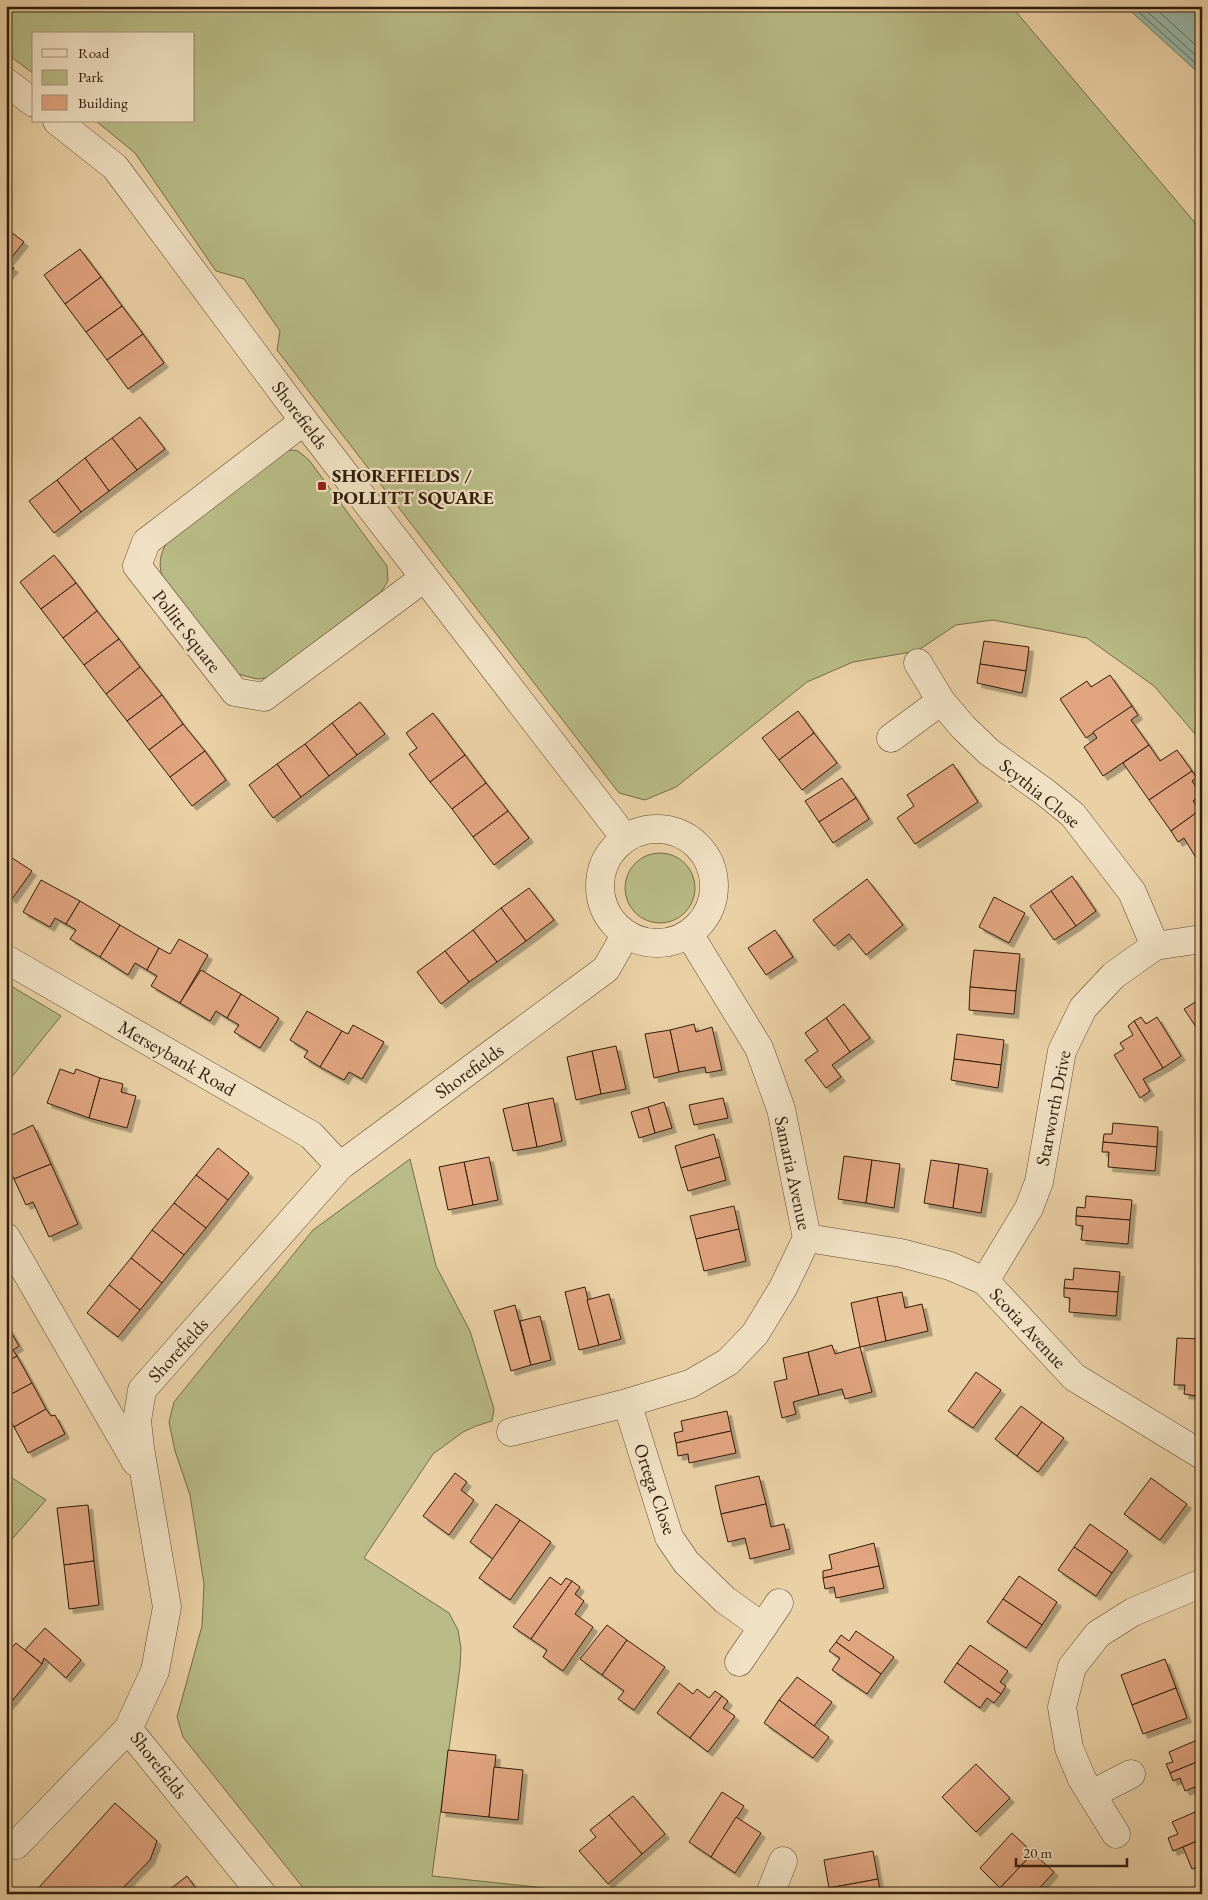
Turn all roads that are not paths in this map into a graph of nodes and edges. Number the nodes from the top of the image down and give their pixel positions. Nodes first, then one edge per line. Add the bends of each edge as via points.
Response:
1 (58, 122) edge
2 (304, 421) junction
3 (424, 578) junction
4 (918, 663) dead end
5 (941, 701) junction
6 (891, 738) dead end
7 (626, 838) junction
8 (626, 934) junction
9 (688, 934) junction
10 (1202, 939) edge
11 (1155, 946) junction
12 (6, 959) edge
13 (340, 1166) junction
14 (6, 1237) edge
15 (807, 1238) junction
16 (985, 1281) junction
17 (626, 1403) junction
18 (511, 1432) dead end
19 (1202, 1455) edge
20 (144, 1476) junction
21 (1202, 1582) edge
22 (779, 1603) dead end
23 (763, 1627) junction
24 (740, 1662) dead end
25 (128, 1729) junction
26 (1131, 1774) dead end
27 (1092, 1794) junction
28 (1116, 1834) dead end
29 (16, 1845) dead end
30 (783, 1861) dead end
31 (262, 1894) edge
32 (770, 1894) edge

1 - 2 street, Shorefields via 115,167
2 - 3 street, Shorefields
2 - 3 street, Pollitt Square via 146,542 137,566 235,692 264,697
3 - 7 street, Shorefields
4 - 5 street, Scythia Close
5 - 6 street
5 - 11 street, Scythia Close via 962,727 989,752 1073,816 1132,892
7 - 8 street via 612,851 603,867 599,886 603,905 612,921
7 - 9 street via 642,830 660,828 678,832 693,841 705,855 713,870 713,898 702,922
8 - 9 street via 657,944
8 - 13 street, Shorefields via 606,969
9 - 15 street, Samaria Avenue via 759,1048 781,1109
10 - 11 street, Starworth Drive
11 - 16 street, Starworth Drive via 1114,975 1083,1008 1062,1051 1039,1182 1029,1208
12 - 13 street, Merseybank Road via 310,1135
13 - 20 street, Shorefields via 142,1390 137,1421
14 - 20 street
15 - 16 street, Scotia Avenue via 901,1253 950,1266
15 - 17 street, Samaria Avenue via 783,1288 755,1334 728,1362 690,1384
16 - 19 street, Scotia Avenue via 1074,1377
17 - 18 street, Samaria Avenue
17 - 23 street, Ortega Close via 668,1536 699,1575
20 - 25 street, Shorefields via 167,1607 155,1671
21 - 27 street via 1133,1612 1098,1634 1072,1667 1062,1707 1069,1748
22 - 23 street
23 - 24 street
25 - 29 street
25 - 31 street, Shorefields
26 - 27 street
27 - 28 street
30 - 32 street

